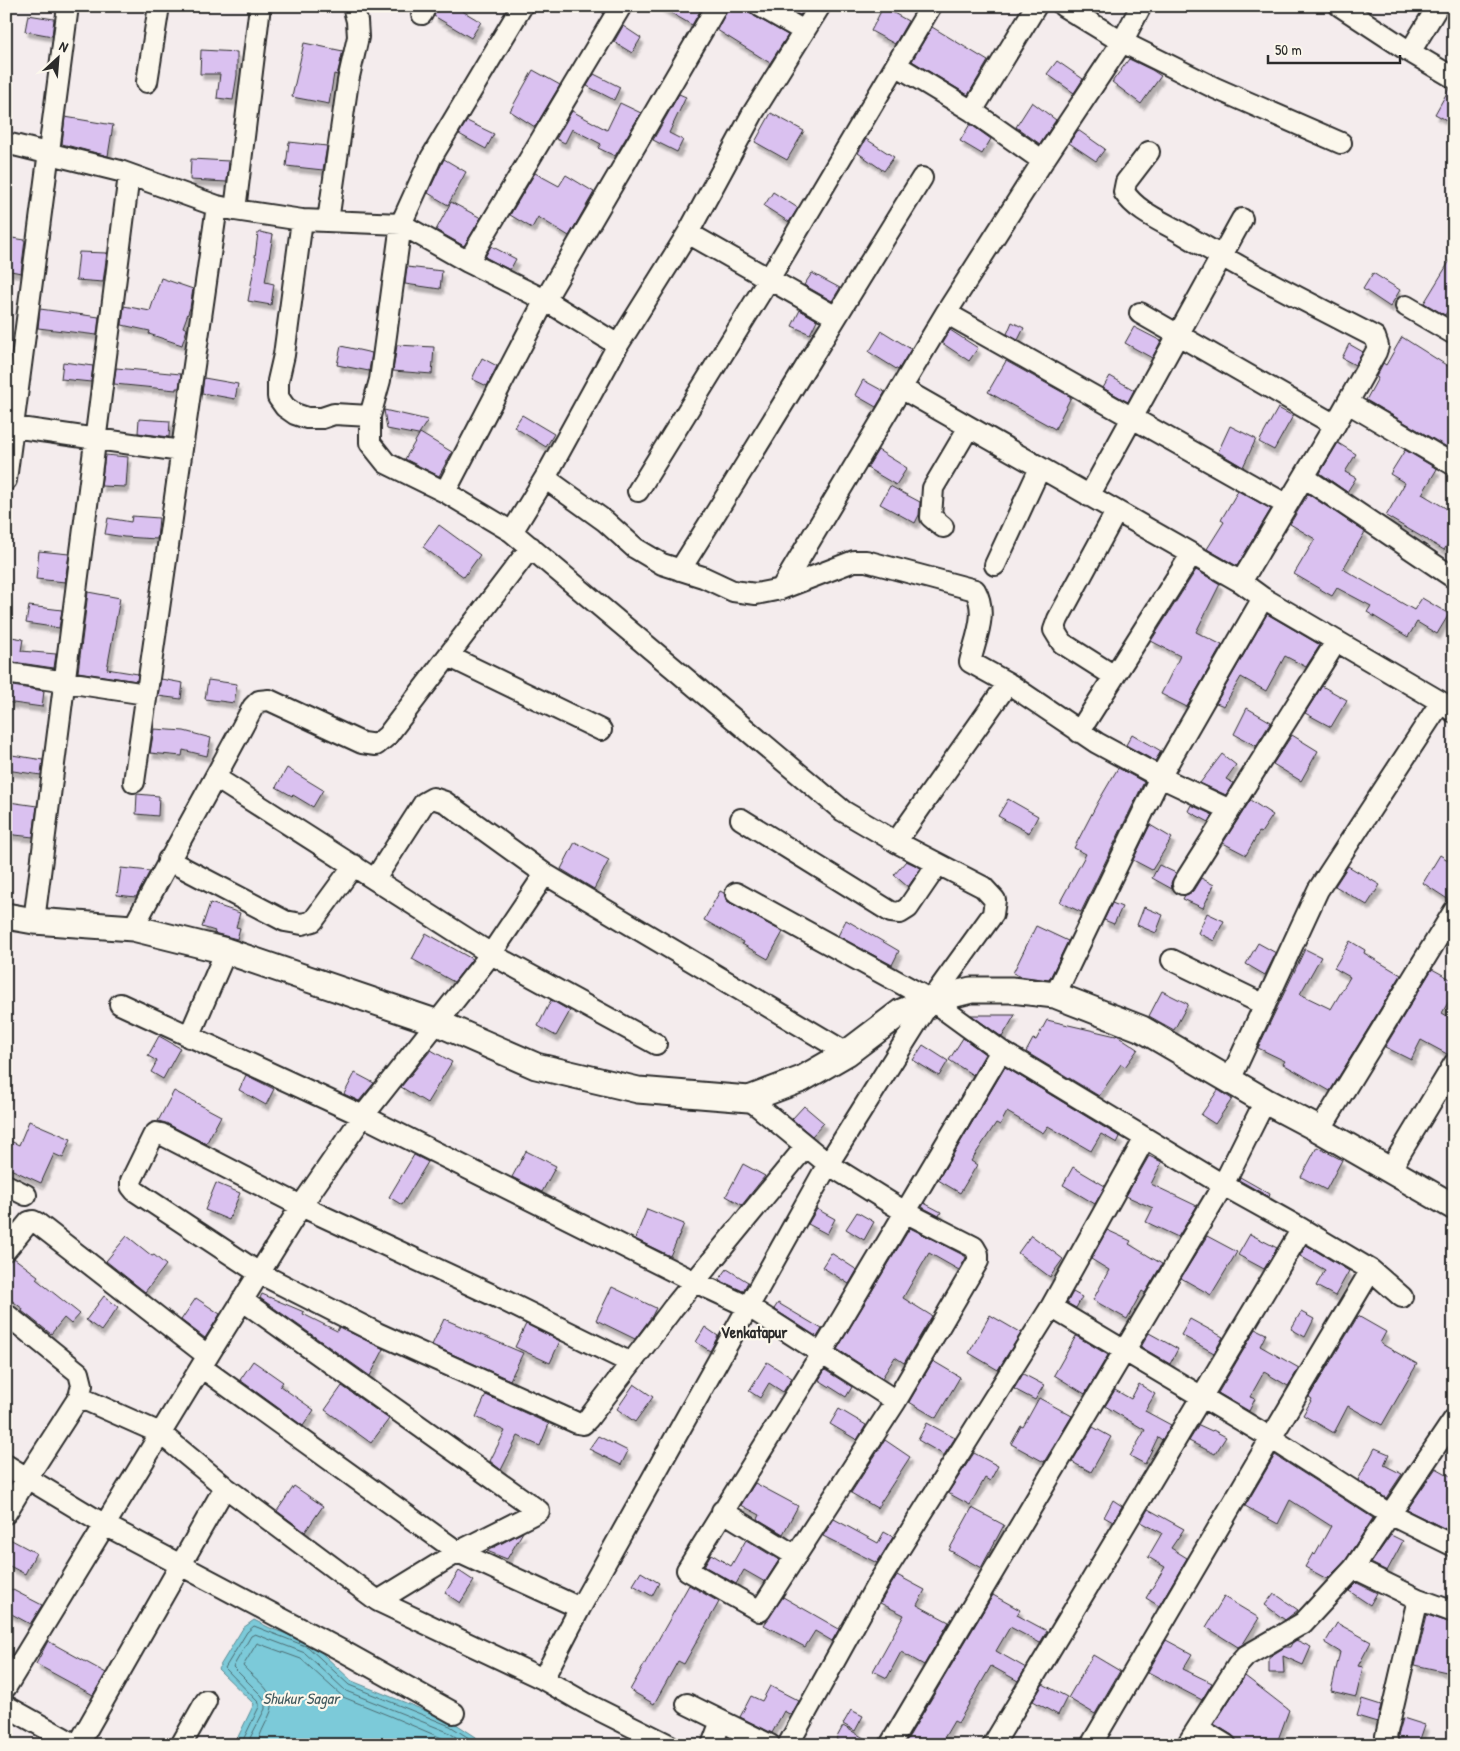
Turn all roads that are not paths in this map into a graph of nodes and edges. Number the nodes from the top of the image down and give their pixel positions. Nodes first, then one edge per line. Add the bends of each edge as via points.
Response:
1 (68, 6) edge
2 (159, 6) edge
3 (260, 6) edge
4 (353, 6) edge
5 (522, 6) edge
6 (621, 6) edge
7 (717, 6) edge
8 (760, 6) edge
9 (820, 6) edge
10 (931, 6) edge
11 (1036, 6) edge
12 (1063, 6) edge
13 (1141, 6) edge
14 (1340, 6) edge
15 (1438, 6) edge
16 (804, 31) junction
17 (1122, 42) junction
18 (1410, 52) junction
19 (896, 65) junction
20 (1454, 78) edge
21 (147, 82) dead end
22 (972, 111) junction
23 (6, 143) edge
24 (1341, 143) dead end
25 (1149, 152) dead end
26 (50, 153) junction
27 (1043, 160) junction
28 (129, 175) junction
29 (922, 178) dead end
30 (226, 208) junction
31 (1242, 219) dead end
32 (302, 220) junction
33 (328, 221) junction
34 (401, 224) junction
35 (688, 233) junction
36 (1221, 257) junction
37 (468, 262) junction
38 (769, 279) junction
39 (545, 300) junction
40 (1406, 306) dead end
41 (946, 313) junction
42 (1140, 313) dead end
43 (836, 317) junction
44 (1454, 334) edge
45 (1178, 336) junction
46 (618, 345) junction
47 (901, 388) junction
48 (1348, 403) junction
49 (370, 416) junction
50 (1133, 418) junction
51 (1335, 425) junction
52 (10, 426) edge
53 (969, 427) junction
54 (96, 439) junction
55 (181, 451) junction
56 (1454, 465) edge
57 (1040, 468) junction
58 (1304, 477) junction
59 (545, 478) junction
60 (6, 480) edge
61 (638, 491) dead end
62 (445, 492) junction
63 (1089, 496) junction
64 (1287, 505) junction
65 (1116, 512) junction
66 (943, 527) dead end
67 (512, 532) junction
68 (531, 547) junction
69 (1191, 555) junction
70 (995, 565) dead end
71 (680, 570) junction
72 (1450, 570) edge
73 (1241, 582) junction
74 (781, 589) junction
75 (1263, 598) junction
76 (1336, 642) junction
77 (448, 656) junction
78 (6, 673) edge
79 (1114, 676) junction
80 (65, 682) junction
81 (1008, 683) junction
82 (146, 694) junction
83 (1447, 707) edge
84 (601, 730) dead end
85 (1079, 732) junction
86 (1160, 777) junction
87 (216, 778) junction
88 (134, 782) dead end
89 (1230, 810) junction
90 (741, 818) dead end
91 (896, 842) junction
92 (168, 860) junction
93 (938, 864) junction
94 (354, 866) junction
95 (545, 874) junction
96 (375, 879) junction
97 (1183, 884) dead end
98 (736, 893) dead end
99 (6, 916) edge
100 (1452, 917) edge
101 (34, 921) junction
102 (133, 928) junction
103 (226, 951) junction
104 (491, 954) junction
105 (1172, 960) dead end
106 (1055, 995) junction
107 (931, 1000) junction
108 (120, 1004) dead end
109 (1265, 1005) junction
110 (438, 1023) junction
111 (190, 1037) junction
112 (656, 1044) dead end
113 (1001, 1051) junction
114 (847, 1054) junction
115 (1454, 1064) edge
116 (1230, 1080) junction
117 (749, 1098) junction
118 (1265, 1101) junction
119 (363, 1116) junction
120 (1320, 1130) junction
121 (1145, 1138) junction
122 (806, 1146) junction
123 (828, 1164) junction
124 (1390, 1170) junction
125 (6, 1185) edge
126 (1223, 1185) junction
127 (26, 1195) dead end
128 (301, 1206) junction
129 (1454, 1207) edge
130 (905, 1212) junction
131 (1302, 1229) junction
132 (6, 1250) edge
133 (1371, 1270) junction
134 (259, 1273) junction
135 (695, 1282) junction
136 (1402, 1297) dead end
137 (242, 1300) junction
138 (749, 1307) junction
139 (1051, 1307) junction
140 (6, 1314) edge
141 (1124, 1350) junction
142 (821, 1354) junction
143 (205, 1361) junction
144 (631, 1363) junction
145 (1200, 1397) junction
146 (79, 1398) junction
147 (896, 1401) junction
148 (1454, 1419) edge
149 (160, 1433) junction
150 (1271, 1438) junction
151 (6, 1465) edge
152 (27, 1478) junction
153 (225, 1487) junction
154 (722, 1512) junction
155 (6, 1513) edge
156 (1389, 1514) junction
157 (105, 1525) junction
158 (1454, 1546) edge
159 (458, 1552) junction
160 (796, 1556) junction
161 (180, 1565) junction
162 (1354, 1568) junction
163 (1418, 1599) junction
164 (378, 1602) junction
165 (580, 1608) junction
166 (1454, 1612) edge
167 (543, 1679) junction
168 (6, 1687) edge
169 (206, 1701) dead end
170 (687, 1704) dead end
171 (6, 1706) edge
172 (454, 1714) dead end
173 (721, 1721) junction
174 (1198, 1728) junction
175 (77, 1745) edge
176 (181, 1745) edge
177 (669, 1745) edge
178 (712, 1745) edge
179 (770, 1745) edge
180 (788, 1745) edge
181 (890, 1745) edge
182 (993, 1745) edge
183 (1092, 1745) edge
184 (1187, 1745) edge
185 (1226, 1745) edge
186 (1388, 1745) edge

1 - 26 street
2 - 21 street
3 - 30 street
4 - 33 street via 358,37 348,81
5 - 34 street via 431,158
6 - 37 street
7 - 39 street
8 - 16 street
9 - 16 street
10 - 19 street
11 - 22 street
12 - 17 street
13 - 17 street
14 - 18 street
15 - 18 street
16 - 35 street via 753,113
17 - 24 street via 1215,88
17 - 27 street
18 - 20 street
19 - 22 street
19 - 38 street
22 - 27 street
23 - 26 street
25 - 36 street via 1126,182 1124,192 1129,200
26 - 28 street
26 - 52 street
27 - 41 street
28 - 30 street
28 - 54 street
29 - 43 street
30 - 32 street
30 - 55 street
31 - 36 street
32 - 33 street
32 - 49 street via 278,397 285,407 307,418 334,414
33 - 34 street
34 - 37 street
34 - 49 street via 380,380
35 - 38 street
35 - 46 street
36 - 45 street
36 - 48 street via 1375,337 1376,352
37 - 39 street
38 - 43 street
38 - 61 street
39 - 46 street
39 - 62 street
40 - 44 street
41 - 47 street
41 - 50 street
42 - 45 street
43 - 71 street
45 - 50 street
45 - 51 street
46 - 59 street
47 - 53 street
47 - 74 street
48 - 51 street
48 - 56 street
49 - 62 street via 370,443 386,463
50 - 63 street
50 - 64 street
51 - 58 street
52 - 54 street
52 - 60 street
53 - 57 street
53 - 66 street via 933,488 931,518
54 - 55 street
54 - 80 street
55 - 82 street
57 - 63 street
57 - 70 street
58 - 64 street
58 - 72 street
59 - 67 street
59 - 71 street via 598,516 635,548 662,564
62 - 67 street
63 - 65 street
64 - 73 street
65 - 69 street
65 - 79 street via 1054,630 1062,643
67 - 68 street
68 - 77 street
68 - 91 street via 843,811
69 - 73 street
69 - 79 street
71 - 74 street via 733,591 756,594
73 - 75 street
74 - 81 street via 854,561 866,561 974,590 980,600 982,615 970,662
75 - 76 street
75 - 86 street
76 - 83 street
76 - 89 street
77 - 84 street
77 - 87 street via 387,736 376,745 362,743 269,700 260,701 253,707
78 - 80 street
79 - 85 street
80 - 82 street
80 - 101 street
81 - 85 street
81 - 91 street
82 - 88 street
83 - 109 street via 1318,890
85 - 86 street
86 - 89 street
86 - 106 street
87 - 92 street
87 - 94 street
89 - 97 street
90 - 93 street via 891,912 900,913 908,908
91 - 93 street
92 - 94 street via 285,921 302,924 314,921
92 - 102 street
93 - 107 street via 983,888 995,900 992,914
94 - 96 street
95 - 96 street via 446,802 433,798 424,803
95 - 104 street
95 - 114 street
96 - 104 street
98 - 107 street
99 - 101 street
100 - 120 street
101 - 102 street
102 - 103 street
103 - 110 street
103 - 111 street
104 - 110 street
104 - 112 street
105 - 109 street
106 - 107 street via 971,990
106 - 116 street via 1142,1029
107 - 113 street
107 - 114 street via 901,1012
107 - 123 street
108 - 111 street
109 - 116 street
110 - 117 street via 536,1066 638,1090
110 - 119 street
111 - 119 street
113 - 121 street
113 - 130 street
114 - 117 street via 802,1079
115 - 124 street
116 - 118 street
117 - 122 street
118 - 120 street
118 - 126 street
119 - 128 street
119 - 135 street
120 - 124 street
121 - 126 street
121 - 139 street
122 - 123 street
122 - 135 street
123 - 130 street
123 - 138 street
124 - 129 street
125 - 127 street
126 - 131 street
126 - 141 street
128 - 134 street
128 - 134 street via 161,1134 153,1136 131,1186
128 - 144 street
130 - 142 street
130 - 147 street via 974,1247 978,1261
131 - 133 street
131 - 145 street
132 - 143 street via 29,1222 37,1223
133 - 136 street
133 - 150 street
134 - 137 street
134 - 144 street via 377,1333 577,1423 583,1424 588,1419
135 - 138 street
135 - 144 street
137 - 143 street
137 - 159 street via 539,1511
138 - 142 street
138 - 165 street
139 - 141 street
139 - 180 street via 875,1588
140 - 146 street via 80,1373
141 - 145 street
141 - 181 street
142 - 147 street
142 - 154 street
143 - 149 street
143 - 159 street
145 - 150 street
145 - 182 street
146 - 149 street
146 - 152 street
147 - 160 street
148 - 156 street
149 - 153 street
149 - 157 street
150 - 156 street
150 - 183 street
151 - 152 street
152 - 155 street
152 - 157 street
153 - 161 street
153 - 164 street
154 - 160 street
154 - 160 street via 687,1570 760,1611
156 - 158 street
156 - 162 street
157 - 161 street
157 - 168 street
159 - 164 street
159 - 165 street
161 - 172 street
161 - 175 street
162 - 163 street
162 - 174 street via 1303,1623 1246,1656
163 - 166 street
163 - 186 street via 1386,1736
164 - 167 street
165 - 167 street
167 - 177 street
169 - 176 street
170 - 173 street
171 - 175 street
173 - 178 street
173 - 179 street
174 - 184 street
174 - 185 street

